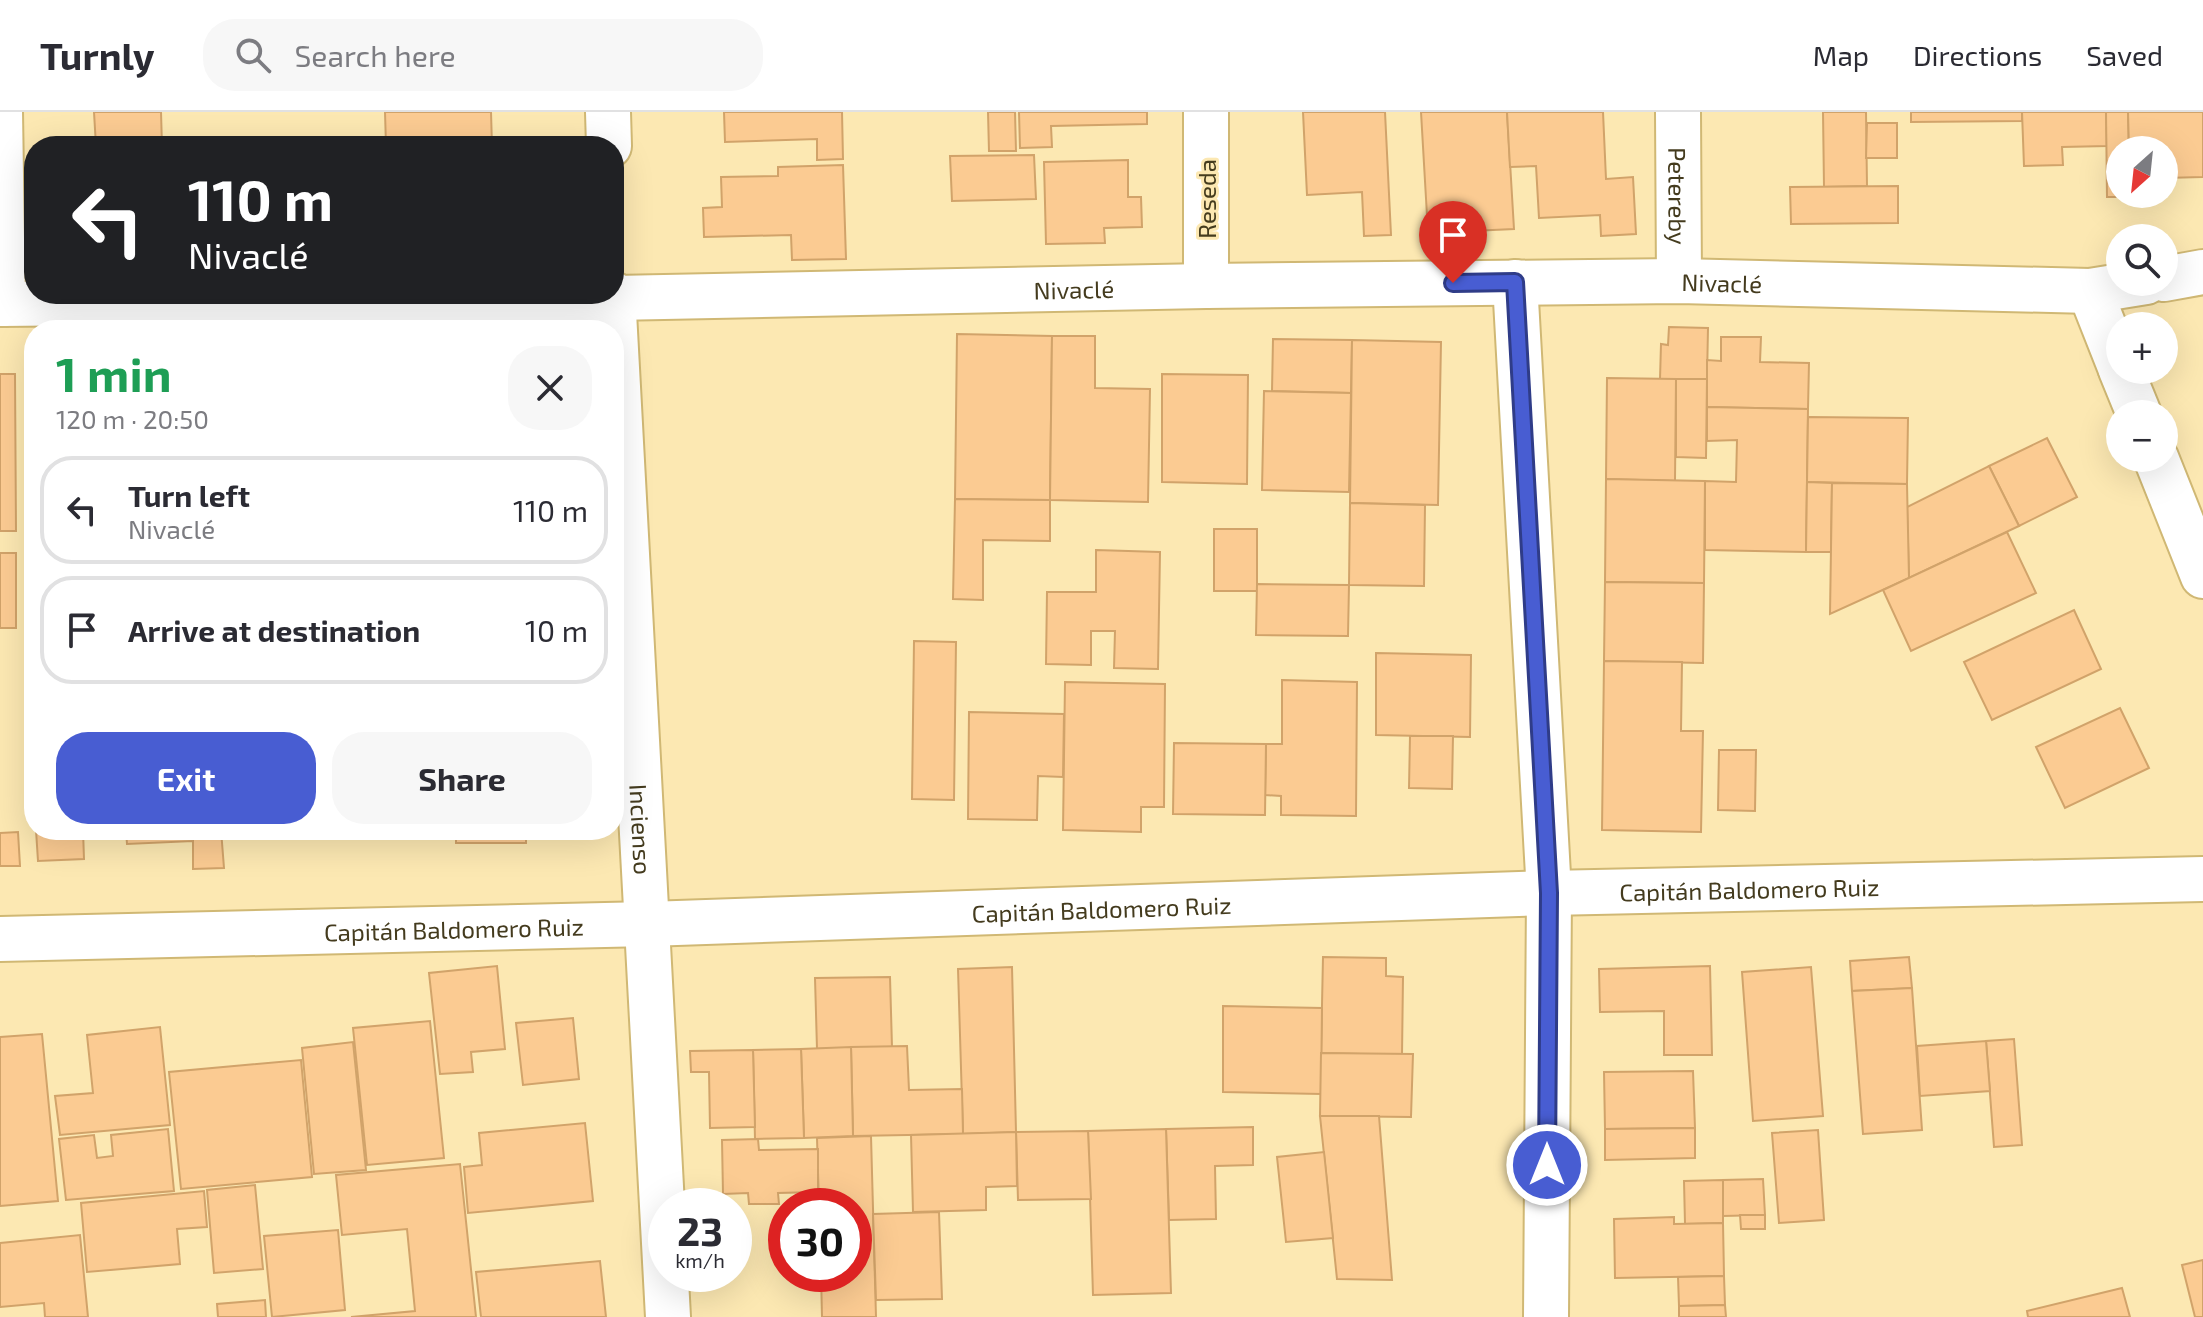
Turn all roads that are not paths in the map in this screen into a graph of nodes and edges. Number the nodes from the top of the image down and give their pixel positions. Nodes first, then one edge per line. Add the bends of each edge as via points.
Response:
1 (0, 112) edge
2 (608, 112) edge
3 (1206, 112) edge
4 (1678, 112) edge
5 (609, 136) edge
6 (2203, 272) edge
7 (2178, 276) edge
8 (1679, 281) junction
9 (1515, 282) junction
10 (1206, 286) junction
11 (2106, 288) edge
12 (2090, 291) junction
13 (624, 296) edge
14 (2, 304) edge
15 (24, 304) edge
16 (2106, 331) edge
17 (2162, 472) edge
18 (624, 481) edge
19 (2203, 576) edge
20 (2203, 879) edge
21 (1549, 893) junction
22 (648, 924) junction
23 (0, 939) edge
24 (668, 1317) edge
25 (1546, 1317) edge

1 - 14 street
2 - 5 street
3 - 10 street, Reseda
4 - 8 street, Petereby
6 - 7 street
8 - 9 street, Nivaclé
8 - 12 street, Nivaclé
9 - 10 street, Nivaclé
9 - 21 street
10 - 13 street, Nivaclé
11 - 12 street, Nivaclé
12 - 16 street
14 - 15 street, Nivaclé
17 - 19 street
18 - 22 street, Incienso
20 - 21 street, Capitán Baldomero Ruiz
21 - 22 street, Capitán Baldomero Ruiz
21 - 25 street
22 - 23 street, Capitán Baldomero Ruiz
22 - 24 street, Incienso

